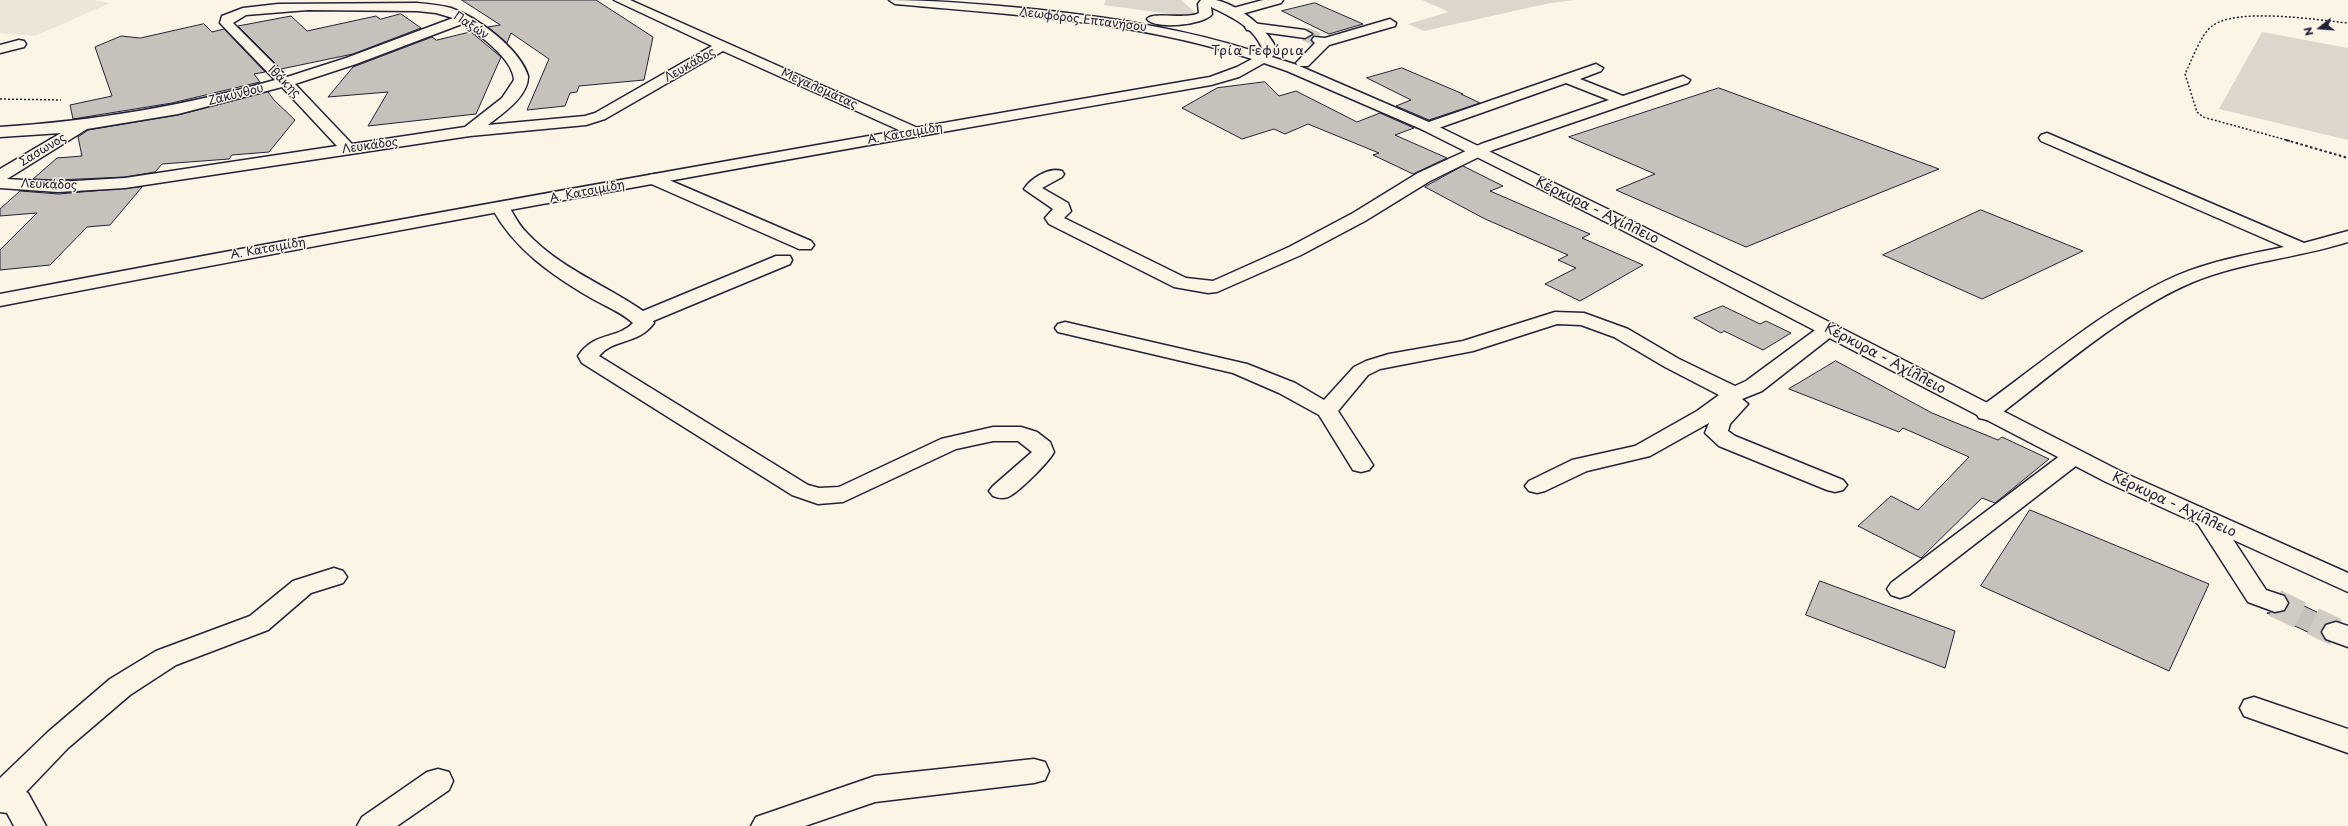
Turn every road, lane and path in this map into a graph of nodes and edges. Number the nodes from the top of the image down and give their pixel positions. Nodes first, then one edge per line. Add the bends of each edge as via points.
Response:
1 (442, 0) edge
2 (620, 0) edge
3 (895, 0) edge
4 (991, 0) edge
5 (1277, 0) edge
6 (1203, 1) edge
7 (428, 8) junction
8 (1231, 13) junction
9 (231, 17) joint
10 (1141, 17) junction
11 (463, 19) junction
12 (1390, 23) dead end
13 (2348, 23) edge
14 (1252, 27) junction
15 (1305, 34) tunnel mouth
16 (19, 44) dead end
17 (723, 46) junction
18 (0, 49) edge
19 (1243, 51) junction
20 (1267, 54) junction
21 (1303, 63) junction
22 (1596, 68) dead end
23 (1568, 79) junction
24 (1320, 80) junction
25 (1683, 80) dead end
26 (1211, 81) junction
27 (286, 82) junction
28 (1174, 86) junction
29 (0, 99) edge
30 (61, 100) dead end
31 (1623, 101) junction
32 (87, 124) junction
33 (1427, 127) junction
34 (470, 131) junction
35 (0, 132) edge
36 (915, 132) junction
37 (2047, 138) dead end
38 (348, 149) junction
39 (1478, 152) junction
40 (2348, 158) edge
41 (1056, 174) dead end
42 (0, 176) edge
43 (655, 179) junction
44 (0, 183) edge
45 (501, 208) junction
46 (2348, 236) edge
47 (805, 245) dead end
48 (2304, 249) junction
49 (782, 260) dead end
50 (0, 300) edge
51 (641, 319) junction
52 (1065, 328) dead end
53 (1829, 329) junction
54 (1744, 390) junction
55 (1327, 411) junction
56 (1987, 413) junction
57 (2073, 457) junction
58 (1361, 465) dead end
59 (1835, 485) dead end
60 (1537, 486) dead end
61 (1001, 491) dead end
62 (2208, 521) junction
63 (334, 577) dead end
64 (2348, 583) edge
65 (1900, 590) dead end
66 (2275, 603) tunnel mouth
67 (2254, 708) dead end
68 (2348, 741) edge
69 (1034, 771) dead end
70 (438, 781) dead end
71 (0, 798) edge
72 (30, 826) edge
73 (373, 826) edge
74 (767, 826) edge

1 - 7 street
2 - 17 street, Μεγαλομάτας
3 - 19 street, Λεωφόρος Επτανήσου via 1095,20 1148,28 1224,46 1234,54
4 - 10 street, Λεωφόρος Επτανήσου
5 - 8 street
6 - 8 street
6 - 10 street via 1206,14 1197,18 1172,20
6 - 19 street via 1239,29
7 - 9 street, Παξών via 282,8 249,11
7 - 11 street, Παξών via 445,11
8 - 14 street
9 - 27 street, Ιθάκης via 226,23
10 - 19 street, Λεωφόρος Επτανήσου via 1202,29
11 - 27 street, Ζακύνθου via 371,54
11 - 34 street, Παξών via 508,54 520,73 521,80 505,102
12 - 21 street via 1322,41
13 - 40 path via 2240,17 2220,20 2210,26 2185,74 2197,112 2203,117
14 - 15 street
14 - 20 street via 1265,41
16 - 18 street
17 - 34 street, Λευκάδος via 592,119
17 - 36 street, Μεγαλομάτας
19 - 20 street, Κέρκυρα - Αχίλλειο
19 - 28 street, Α. Κατσιμίδη via 1215,71
20 - 21 street, Κέρκυρα - Αχίλλειο
20 - 24 street, Κέρκυρα - Αχίλλειο
20 - 26 street, Α. Κατσιμίδη via 1229,76
21 - 33 street, Κέρκυρα - Αχίλλειο via 1392,105
22 - 23 street
23 - 31 street
23 - 33 street
24 - 26 street via 1266,73
24 - 33 street, Κέρκυρα - Αχίλλειο
25 - 31 street
26 - 28 street, Α. Κατσιμίδη
27 - 32 street, Ζακύνθου via 166,112
27 - 38 street, Ιθάκης
28 - 36 street, Α. Κατσιμίδη
29 - 30 path
31 - 39 street via 1514,137
32 - 35 street, Ζακύνθου
32 - 42 street, Σασωνος
33 - 39 street, Κέρκυρα - Αχίλλειο
34 - 38 street, Λευκάδος
36 - 43 street, Α. Κατσιμίδη
37 - 48 street
38 - 44 street, Λευκάδος via 114,184 58,187
39 - 41 street via 1424,177 1359,217 1295,251 1230,281 1208,287 1181,283 1055,220 1062,207 1032,189
39 - 53 street, Κέρκυρα - Αχίλλειο via 1689,256
43 - 45 street, Α. Κατσιμίδη
43 - 47 street
45 - 50 street, Α. Κατσιμίδη
45 - 51 street via 506,222 531,248 593,291
46 - 48 street
48 - 56 street via 2207,271 2151,295
49 - 51 street
51 - 61 street via 644,323 642,327 594,349 588,356 589,359 804,492 818,496 843,494 949,444 963,440 1008,433 1029,437 1042,447 1040,458
52 - 55 street via 1240,368 1273,381
53 - 54 street
53 - 56 street, Κέρκυρα - Αχίλλειο
54 - 55 street via 1672,363 1621,333 1584,319 1555,318 1466,347 1373,365 1361,371
54 - 59 street via 1716,428 1716,433 1727,441
54 - 60 street via 1705,416 1642,451 1580,466
55 - 58 street
56 - 57 street, Κέρκυρα - Αχίλλειο
57 - 62 street, Κέρκυρα - Αχίλλειο
57 - 65 street
62 - 64 street, Κέρκυρα - Αχίλλειο
62 - 66 street via 2257,596
63 - 71 street via 302,587 259,623 166,658 120,687 58,740
67 - 68 street
69 - 74 street via 875,789
70 - 73 street
71 - 72 street via 17,802

